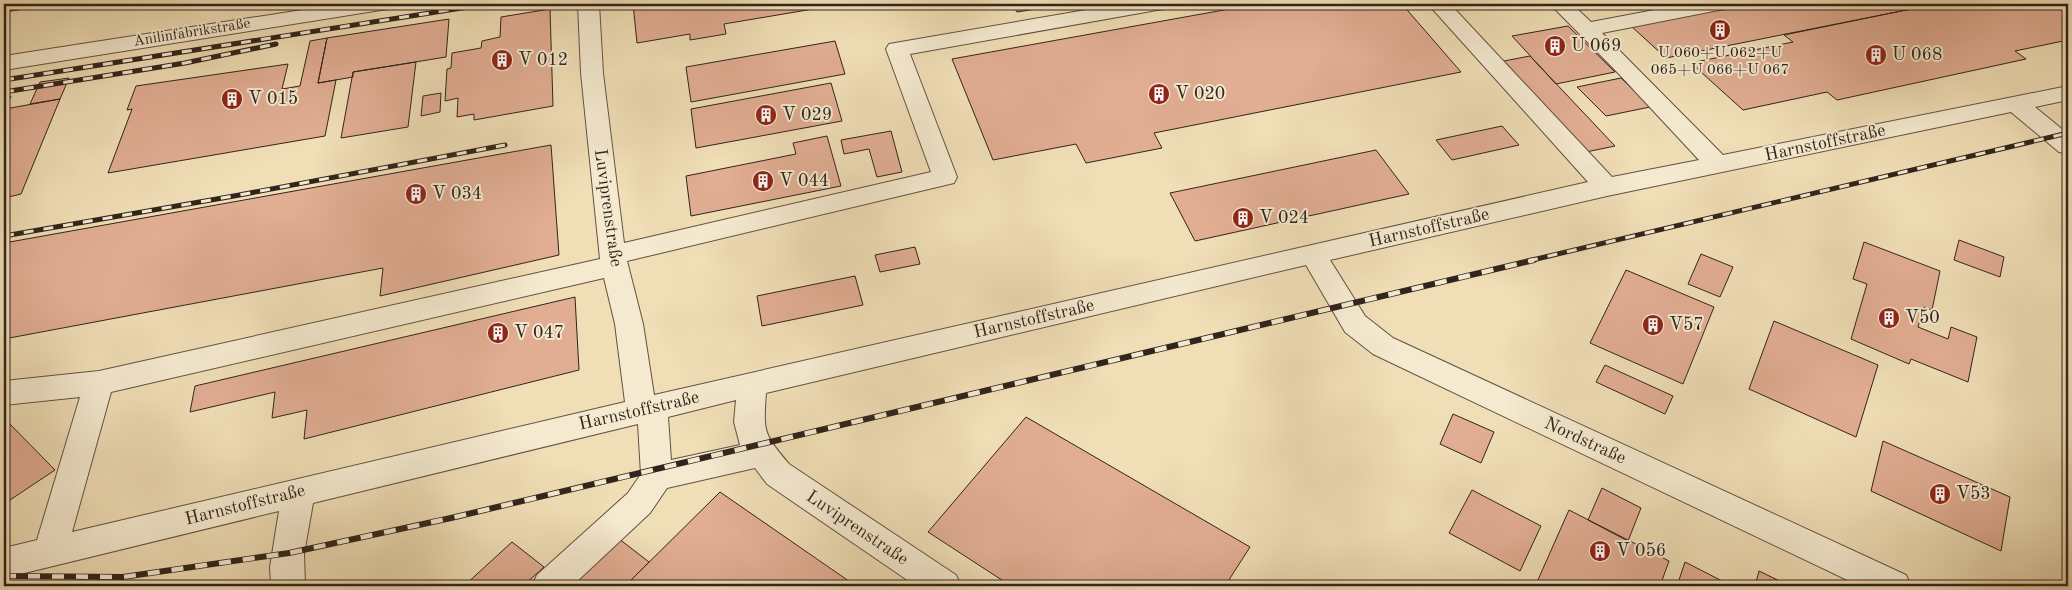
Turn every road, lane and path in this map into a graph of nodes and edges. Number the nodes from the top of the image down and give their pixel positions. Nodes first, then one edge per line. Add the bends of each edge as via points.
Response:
1 (381, 4) edge
2 (588, 4) edge
3 (1157, 4) edge
4 (1438, 4) edge
5 (1560, 4) edge
6 (1719, 4) edge
7 (1586, 29) junction
8 (4, 63) edge
9 (2068, 93) edge
10 (2016, 104) junction
11 (2068, 146) edge
12 (1718, 165) junction
13 (1607, 188) junction
14 (1312, 254) junction
15 (613, 260) junction
16 (99, 383) junction
17 (752, 384) junction
18 (4, 393) edge
19 (647, 409) junction
20 (761, 454) junction
21 (657, 477) junction
22 (299, 491) junction
23 (50, 552) junction
24 (4, 564) edge
25 (288, 586) edge
26 (549, 586) edge
27 (944, 586) edge
28 (1894, 586) edge

1 - 8 street, Anilinfabrikstraße
2 - 15 street, Luviprenstraße via 592,73
3 - 15 street via 897,49 945,177
4 - 13 street
5 - 7 street
6 - 7 street
7 - 12 street
9 - 10 street, Harnstoffstraße
10 - 11 street
10 - 12 street, Harnstoffstraße
12 - 13 street, Harnstoffstraße
13 - 14 street, Harnstoffstraße
14 - 17 street, Harnstoffstraße
14 - 28 street, Nordstraße via 1355,324 1383,346
15 - 16 street
15 - 19 street, Luviprenstraße
16 - 18 street
16 - 23 street
17 - 19 street, Harnstoffstraße
17 - 20 street, Luviprenstraße via 749,422
19 - 21 street, Luviprenstraße
19 - 22 street, Harnstoffstraße
20 - 21 street
20 - 27 street, Luviprenstraße via 778,474
21 - 26 street via 639,503
22 - 23 street, Harnstoffstraße
22 - 25 street via 288,553
23 - 24 street, Harnstoffstraße

